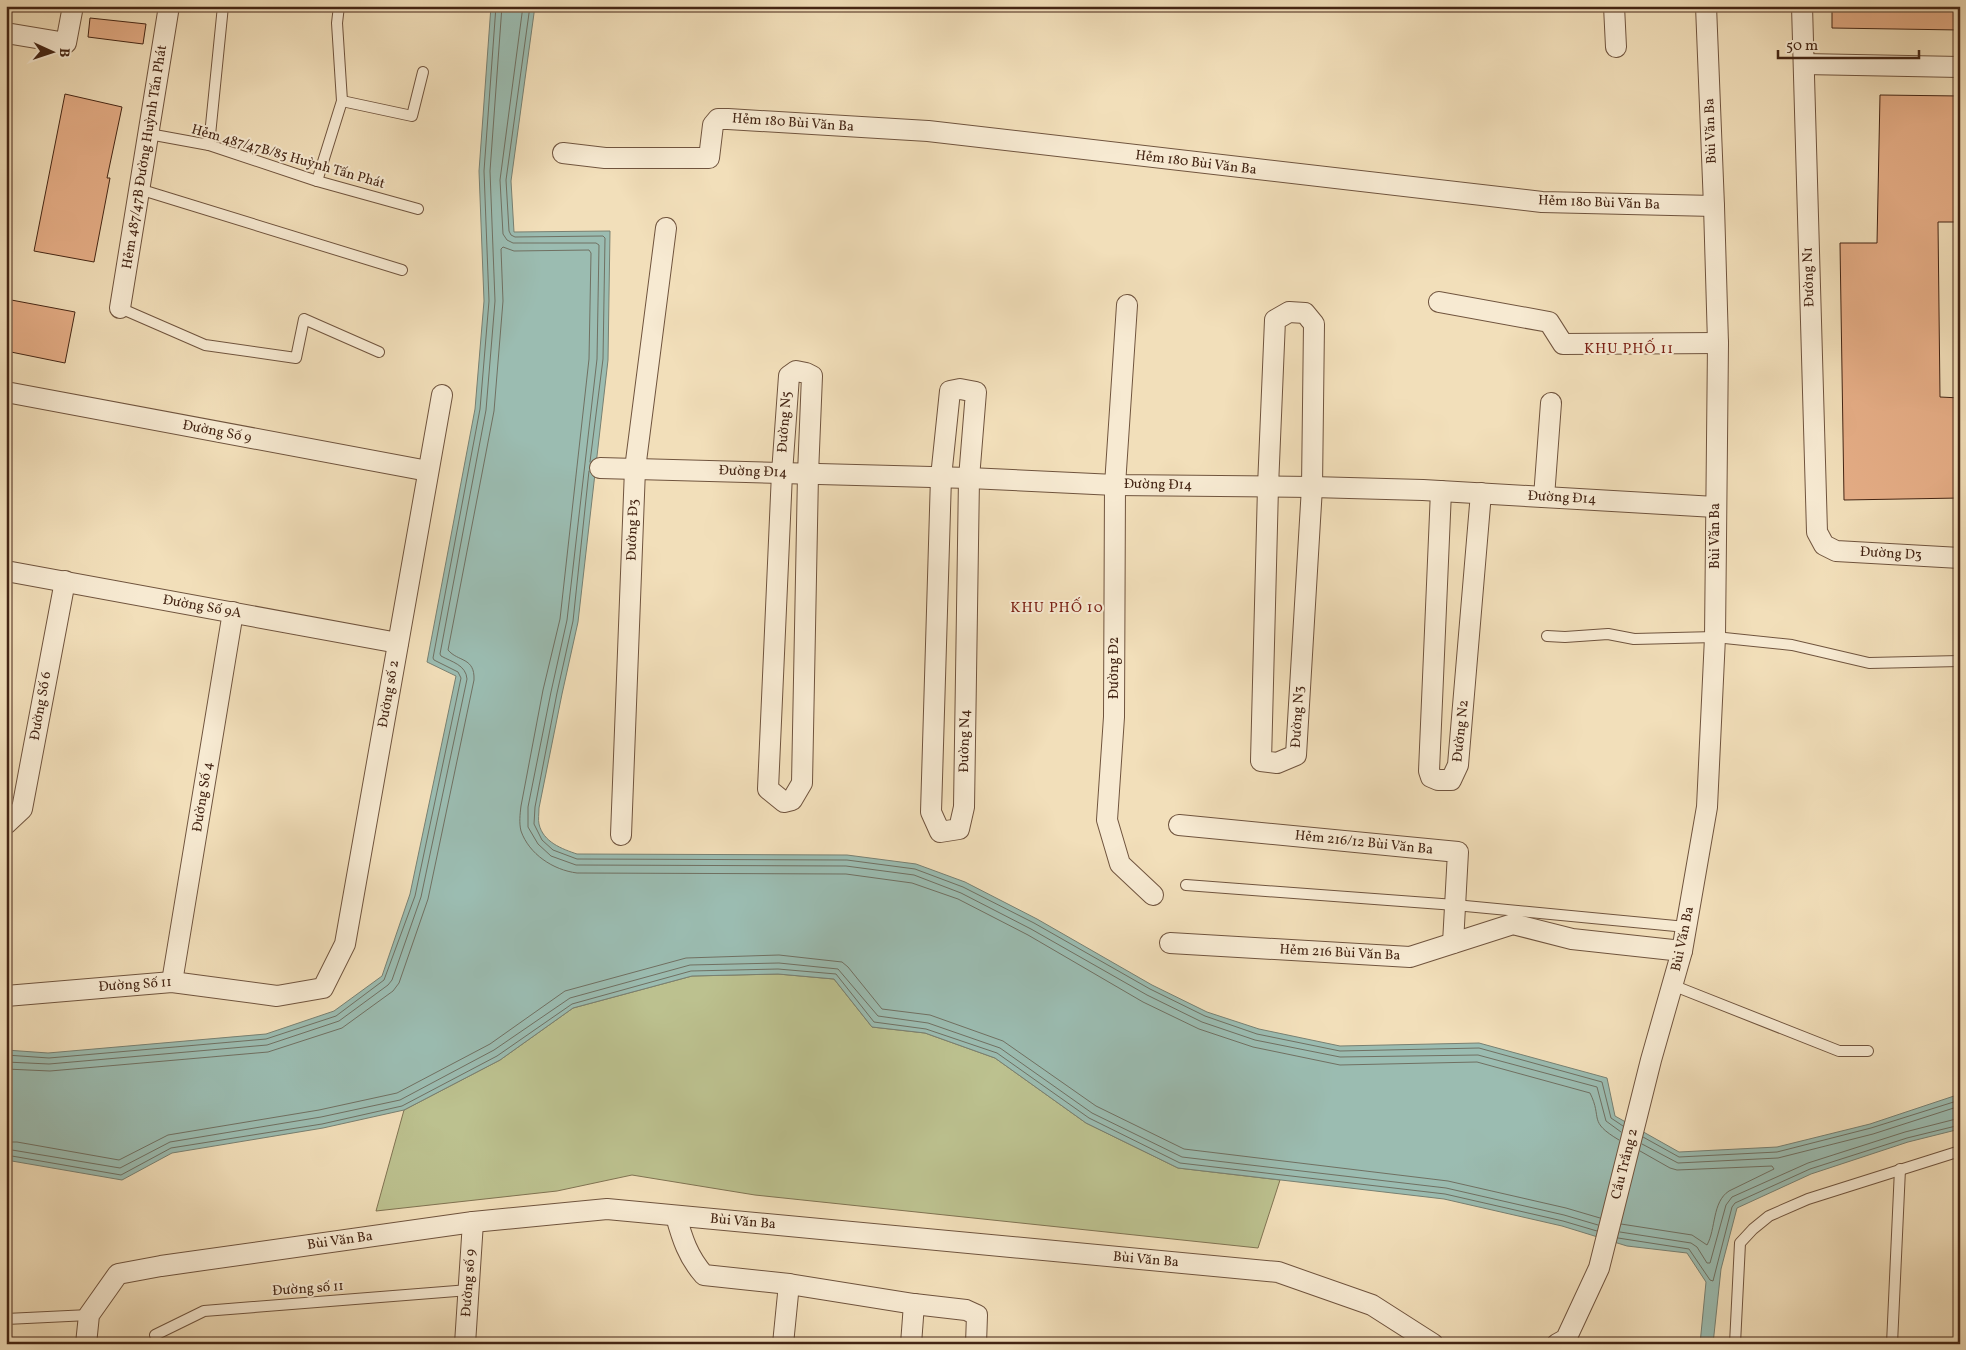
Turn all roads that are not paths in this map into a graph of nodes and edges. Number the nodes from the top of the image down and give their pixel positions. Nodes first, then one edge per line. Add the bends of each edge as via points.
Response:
1 (73, 6) edge
2 (169, 6) edge
3 (223, 6) edge
4 (340, 6) edge
5 (1614, 6) edge
6 (1706, 6) edge
7 (1802, 6) edge
8 (6, 34) edge
9 (1616, 47) dead end
10 (1804, 64) junction
11 (1960, 66) edge
12 (423, 72) dead end
13 (342, 101) junction
14 (148, 134) junction
15 (209, 145) junction
16 (563, 153) dead end
17 (316, 181) junction
18 (139, 189) junction
19 (1714, 206) junction
20 (418, 209) dead end
21 (666, 228) dead end
22 (402, 270) dead end
23 (1439, 302) dead end
24 (1127, 305) dead end
25 (120, 308) joint
26 (1718, 343) junction
27 (379, 352) dead end
28 (6, 392) edge
29 (442, 394) dead end
30 (1552, 403) dead end
31 (600, 468) dead end
32 (635, 469) junction
33 (428, 471) junction
34 (782, 472) junction
35 (808, 474) junction
36 (941, 478) junction
37 (969, 478) junction
38 (1115, 485) junction
39 (1268, 486) junction
40 (1312, 487) junction
41 (1441, 491) junction
42 (1481, 493) junction
43 (1544, 497) junction
44 (1715, 507) junction
45 (1824, 545) joint
46 (1960, 558) edge
47 (6, 571) edge
48 (64, 582) junction
49 (233, 612) junction
50 (1547, 636) dead end
51 (1715, 637) junction
52 (398, 643) junction
53 (1960, 661) edge
54 (6, 824) edge
55 (1179, 824) dead end
56 (621, 835) dead end
57 (1186, 885) dead end
58 (1152, 895) dead end
59 (1455, 905) junction
60 (1686, 927) junction
61 (1453, 942) junction
62 (1170, 943) dead end
63 (1682, 951) junction
64 (172, 982) junction
65 (1672, 985) junction
66 (323, 988) joint
67 (6, 996) edge
68 (1868, 1052) dead end
69 (1651, 1060) joint
70 (1960, 1151) edge
71 (1900, 1169) junction
72 (676, 1216) junction
73 (473, 1222) junction
74 (789, 1284) junction
75 (469, 1290) junction
76 (914, 1304) junction
77 (89, 1315) junction
78 (6, 1319) edge
79 (155, 1335) dead end
80 (86, 1344) edge
81 (465, 1344) edge
82 (783, 1344) edge
83 (910, 1344) edge
84 (976, 1344) edge
85 (1433, 1344) edge
86 (1558, 1344) edge
87 (1736, 1344) edge
88 (1892, 1344) edge

1 - 8 street via 66,43
2 - 14 street, Hẻm 487/47B Đường Huỳnh Tấn Phát
3 - 15 lane
4 - 13 lane via 337,23
5 - 9 street
6 - 19 street, Bùi Văn Ba
7 - 10 street, Đường N1
10 - 11 street
10 - 45 street, Đường N1 via 1816,527
12 - 13 lane via 412,116
13 - 17 lane
14 - 15 lane, Hẻm 487/47B/85 Huỳnh Tấn Phát
14 - 18 street, Hẻm 487/47B Đường Huỳnh Tấn Phát
15 - 17 lane, Hẻm 487/47B/85 Huỳnh Tấn Phát
16 - 19 street, Hẻm 180 Bùi Văn Ba via 605,158 706,159 711,157 713,125 718,119 728,119 928,131 1542,202
17 - 20 lane, Hẻm 487/47B/85 Huỳnh Tấn Phát
18 - 22 lane
18 - 25 street, Hẻm 487/47B Đường Huỳnh Tấn Phát
19 - 26 street, Bùi Văn Ba
21 - 32 street, Đường Đ3
23 - 26 street via 1550,322 1563,344
24 - 38 street, Đường Đ2
25 - 27 lane via 205,345 296,358 304,319
26 - 44 street, Bùi Văn Ba
28 - 33 street, Đường Số 9
29 - 33 street, Đường số 2
30 - 43 street
31 - 32 street, Đường Đ14
32 - 34 street, Đường Đ14
32 - 56 street, Đường Đ3
33 - 52 street, Đường số 2
34 - 35 street, Đường Đ14
34 - 35 street, Đường N5 via 789,376 796,371 812,376
34 - 35 street, Đường N5 via 768,789 784,802 792,800 802,783
35 - 36 street, Đường Đ14
36 - 37 street, Đường Đ14
36 - 37 street, Đường N4 via 950,391 960,389 976,392
36 - 37 street, Đường N4 via 931,812 940,832 958,829 964,807
37 - 38 street, Đường Đ14
38 - 39 street, Đường Đ14
38 - 58 street, Đường Đ2 via 1114,717 1107,820 1120,864
39 - 40 street, Đường Đ14
39 - 40 street via 1275,320 1289,312 1305,313 1314,324
39 - 40 street, Đường N3 via 1261,761 1277,763 1296,755
40 - 41 street, Đường Đ14
41 - 42 street, Đường Đ14
41 - 42 street, Đường N2 via 1429,771 1431,777 1438,780 1451,780 1458,765
42 - 43 street, Đường Đ14
43 - 44 street, Đường Đ14
44 - 51 street, Bùi Văn Ba
45 - 46 street, Đường D3 via 1840,552
47 - 48 street, Đường Số 9A
48 - 49 street, Đường Số 9A
48 - 54 street, Đường Số 6 via 22,809
49 - 52 street, Đường Số 9A
49 - 64 street, Đường Số 4
50 - 51 lane
51 - 53 lane via 1792,645 1869,663
51 - 60 street, Bùi Văn Ba via 1707,807
52 - 66 street, Đường số 2 via 345,944
55 - 59 street, Hẻm 216/12 Bùi Văn Ba via 1458,852
57 - 59 lane
59 - 60 lane
59 - 61 street, Hẻm 216/12 Bùi Văn Ba
60 - 63 street, Bùi Văn Ba
61 - 62 street, Hẻm 216 Bùi Văn Ba via 1410,957
61 - 63 street, Hẻm 216 Bùi Văn Ba via 1513,924 1572,938
63 - 65 street, Bùi Văn Ba
64 - 66 street, Đường Số 11 via 277,996
64 - 67 street, Đường Số 11
65 - 68 lane via 1838,1052
65 - 69 street, Bùi Văn Ba
69 - 86 street, Cầu Trắng 2 via 1599,1268 1566,1339
70 - 71 lane
71 - 87 lane via 1808,1199 1769,1216 1753,1228 1740,1243
71 - 88 lane
72 - 73 street, Bùi Văn Ba via 607,1209
72 - 74 street via 686,1249 704,1275
72 - 85 street, Bùi Văn Ba via 1278,1272 1372,1305
73 - 75 street, Đường số 9
73 - 77 street, Bùi Văn Ba via 118,1274
74 - 76 street
74 - 82 street
75 - 79 lane, Đường số 11 via 204,1311
75 - 81 street, Đường số 9
76 - 83 street
76 - 84 street via 977,1314
77 - 78 lane
77 - 80 street, Bùi Văn Ba

